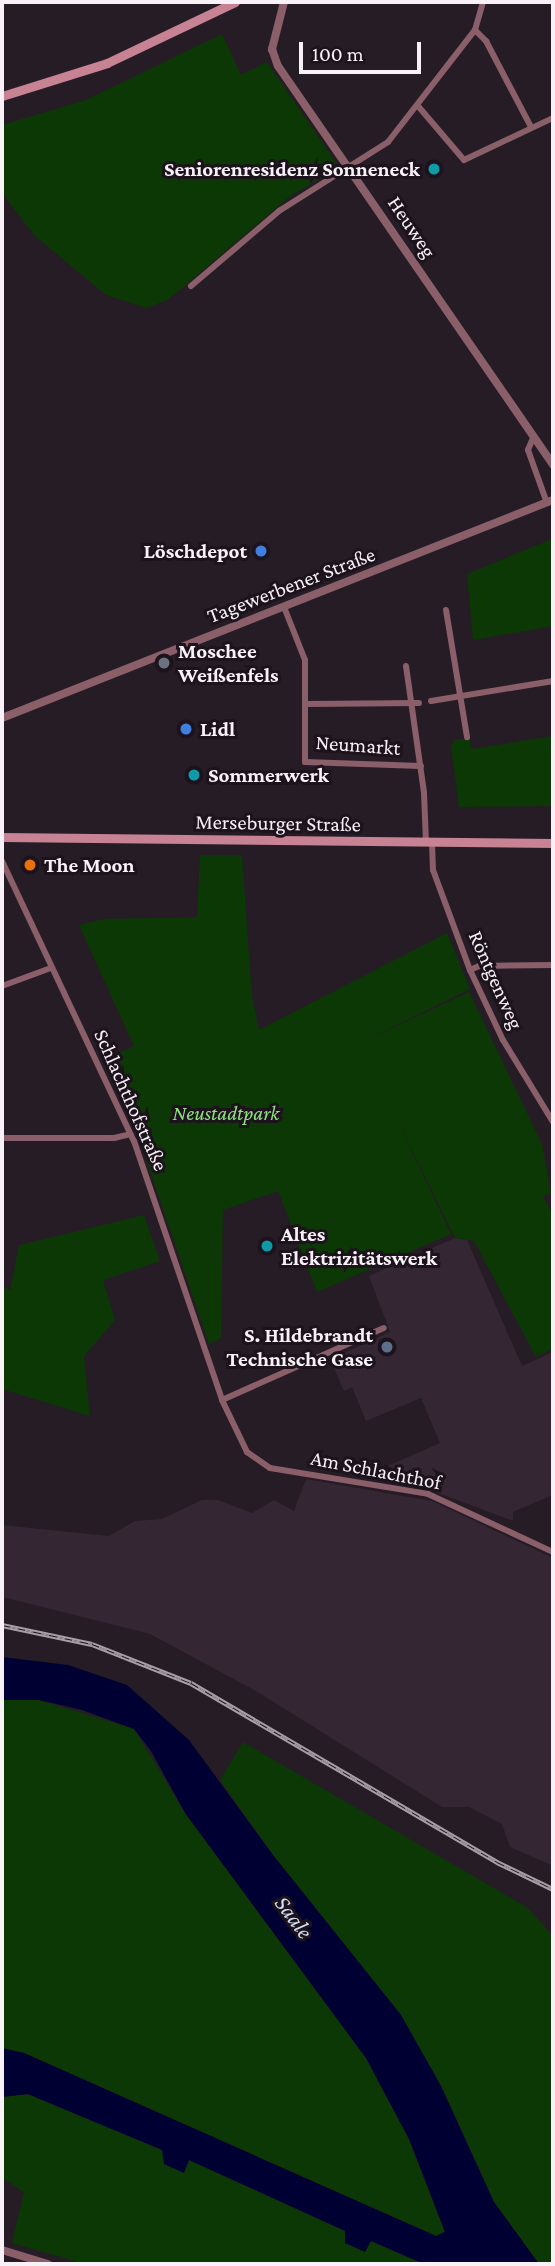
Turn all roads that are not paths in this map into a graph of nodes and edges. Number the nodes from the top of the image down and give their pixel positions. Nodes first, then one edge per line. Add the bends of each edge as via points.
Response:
1 (235, 2) edge
2 (284, 2) edge
3 (483, 2) edge
4 (475, 30) junction
5 (2, 96) edge
6 (418, 106) junction
7 (553, 118) edge
8 (531, 127) junction
9 (349, 167) junction
10 (191, 286) dead end
11 (533, 438) junction
12 (553, 465) edge
13 (550, 501) edge
14 (284, 607) junction
15 (446, 610) dead end
16 (406, 666) dead end
17 (553, 681) edge
18 (460, 697) junction
19 (431, 701) dead end
20 (419, 703) dead end
21 (306, 704) junction
22 (410, 706) junction
23 (2, 719) edge
24 (467, 737) dead end
25 (421, 766) junction
26 (2, 837) edge
27 (429, 842) junction
28 (553, 843) edge
29 (2, 861) edge
30 (553, 965) edge
31 (51, 968) junction
32 (470, 970) junction
33 (2, 986) edge
34 (553, 1122) edge
35 (131, 1134) junction
36 (2, 1138) edge
37 (384, 1328) dead end
38 (222, 1400) junction
39 (237, 1436) joint
40 (553, 1552) edge
41 (2, 2250) edge
42 (48, 2264) edge

1 - 5 main road via 107,62
2 - 9 street, Heuweg via 273,40 274,59
3 - 4 street
4 - 6 street via 450,56
4 - 8 street via 486,41
6 - 8 street via 464,160
6 - 9 street via 388,142
7 - 8 street
9 - 10 street via 279,211
9 - 11 street, Heuweg
11 - 12 street, Heuweg
11 - 13 street via 528,450
13 - 14 street, Tagewerbener Straße
14 - 21 street, Neumarkt via 304,660
14 - 23 street, Tagewerbener Straße
15 - 18 street
16 - 22 street, Röntgenweg
17 - 18 street
18 - 19 street
18 - 24 street
20 - 22 street, Neumarkt
21 - 22 street, Neumarkt
21 - 25 street, Neumarkt via 305,762
22 - 25 street, Röntgenweg
25 - 27 street, Röntgenweg
26 - 27 main road, Merseburger Straße
27 - 28 main road, Merseburger Straße
27 - 32 street, Röntgenweg via 433,870
29 - 31 street, Schlachthofstraße
30 - 32 street
31 - 33 street
31 - 35 street, Schlachthofstraße
32 - 34 street, Röntgenweg via 509,1051
35 - 36 street
35 - 38 street, Schlachthofstraße
37 - 38 street
38 - 39 street, Schlachthofstraße
39 - 40 street, Am Schlachthof via 263,1466 428,1494
41 - 42 street

